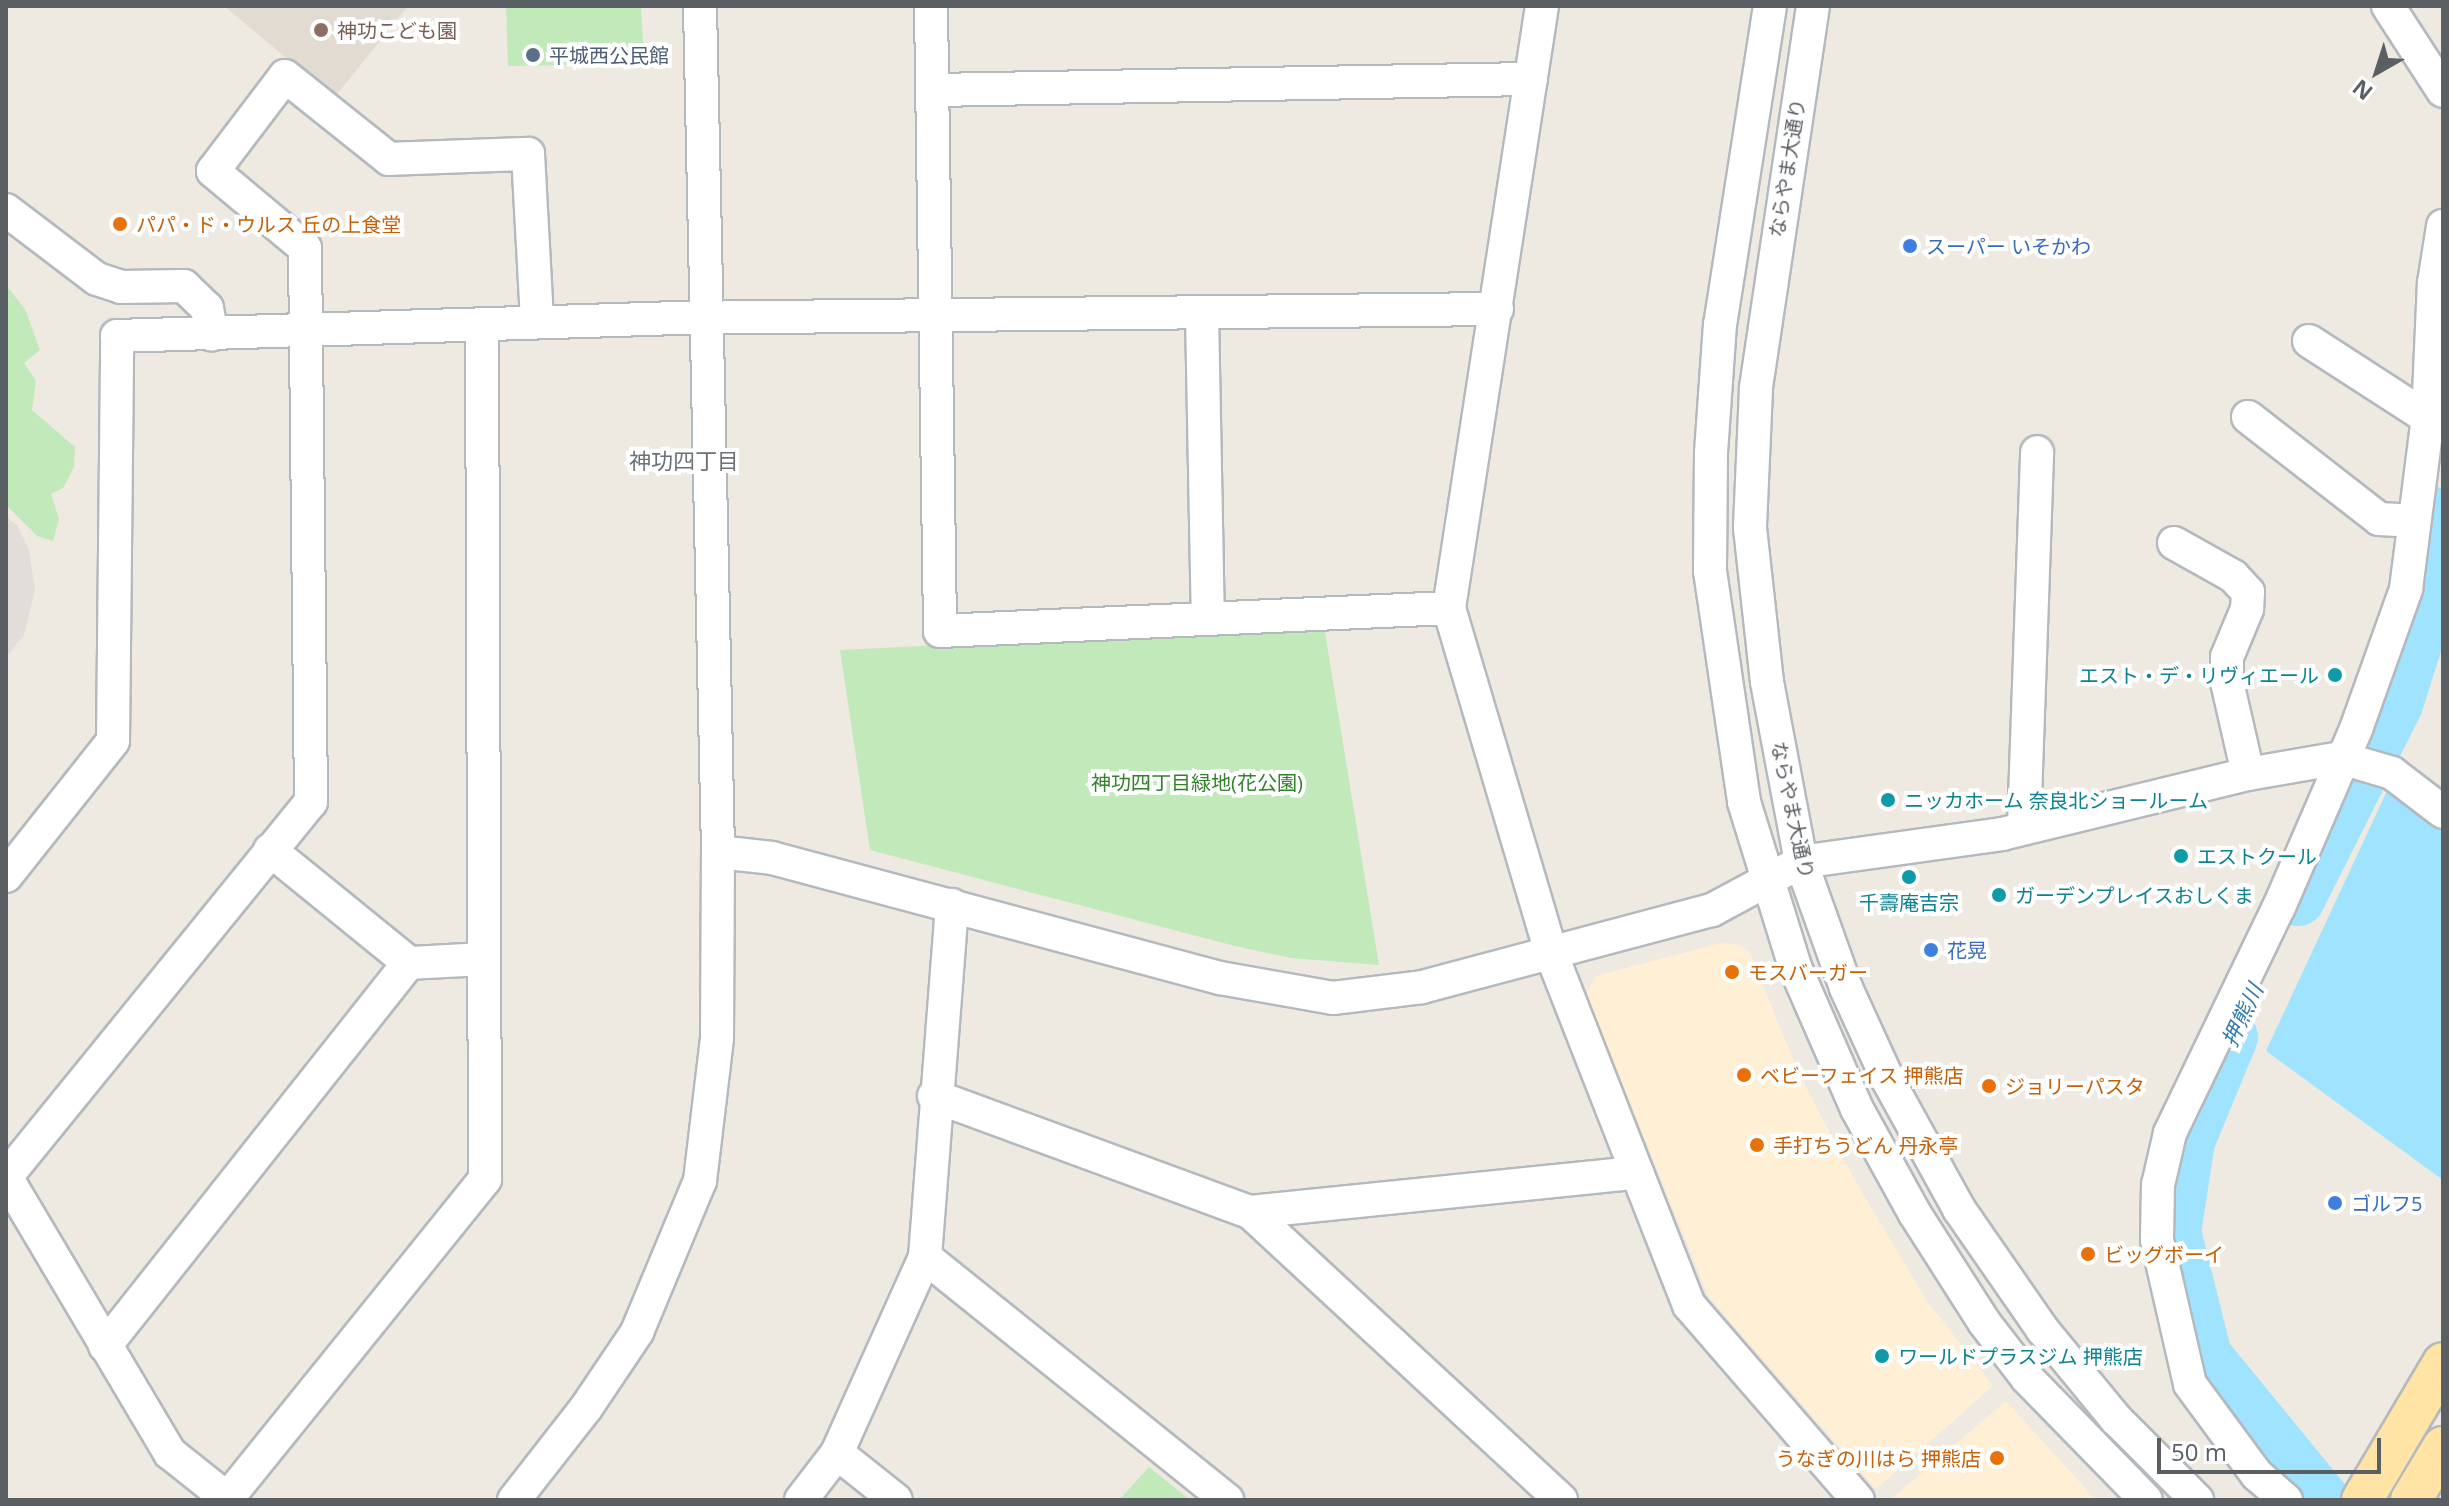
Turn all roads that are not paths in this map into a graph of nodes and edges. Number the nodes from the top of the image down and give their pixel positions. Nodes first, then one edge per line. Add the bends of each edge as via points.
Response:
1 (700, 6) edge
2 (931, 6) edge
3 (1542, 6) edge
4 (1770, 6) edge
5 (1813, 6) edge
6 (2388, 6) edge
7 (1531, 79) junction
8 (934, 90) junction
9 (2443, 91) edge
10 (6, 210) edge
11 (2443, 226) edge
12 (1497, 309) junction
13 (1202, 314) junction
14 (932, 316) junction
15 (708, 318) junction
16 (537, 321) junction
17 (482, 326) junction
18 (304, 334) junction
19 (212, 335) junction
20 (2309, 341) dead end
21 (2248, 417) dead end
22 (2428, 418) junction
23 (2037, 452) dead end
24 (2413, 521) junction
25 (2174, 543) dead end
26 (1449, 608) junction
27 (1208, 616) junction
28 (2341, 758) junction
29 (2248, 774) junction
30 (2443, 812) edge
31 (2024, 828) junction
32 (270, 850) junction
33 (718, 852) junction
34 (1801, 862) junction
35 (6, 876) edge
36 (1766, 884) junction
37 (952, 905) junction
38 (1551, 953) junction
39 (482, 959) junction
40 (409, 963) junction
41 (934, 1096) junction
42 (1637, 1173) junction
43 (6, 1177) edge
44 (1250, 1212) junction
45 (925, 1257) junction
46 (105, 1346) junction
47 (2443, 1363) edge
48 (2443, 1447) edge
49 (837, 1453) junction
50 (2365, 1494) edge
51 (228, 1499) edge
52 (514, 1500) edge
53 (801, 1500) edge
54 (896, 1500) edge
55 (1227, 1500) edge
56 (1561, 1500) edge
57 (1858, 1500) edge
58 (2146, 1500) edge
59 (2197, 1500) edge
60 (2286, 1500) edge
61 (2411, 1500) edge

1 - 15 street
2 - 8 street
3 - 7 street
4 - 36 street, ならやま大通り via 1720,324 1710,498 1710,571 1725,695 1744,802
5 - 34 street, ならやま大通り via 1769,281 1756,389 1751,513 1767,682
6 - 9 street
7 - 8 street
7 - 12 street
8 - 14 street
10 - 19 street via 97,279 121,287 184,286 207,308
11 - 22 street via 2434,283
12 - 13 street
12 - 26 street
13 - 14 street
13 - 27 street
14 - 15 street
14 - 27 street via 940,631
15 - 16 street
15 - 33 street
16 - 17 street
16 - 18 street via 528,154 389,159 285,76 213,171 305,248
17 - 18 street
17 - 39 street
18 - 19 street
18 - 32 street via 311,802
19 - 35 street via 117,336 113,741
20 - 22 street
21 - 24 street via 2379,519
22 - 24 street
23 - 31 street
24 - 28 street via 2406,589 2381,670
25 - 29 street via 2233,576 2248,592 2227,670
26 - 27 street
26 - 38 street
28 - 29 street
28 - 30 street via 2392,773
28 - 60 street via 2279,907 2170,1133 2158,1185 2157,1240 2190,1384 2257,1475
29 - 31 street
31 - 34 street
32 - 40 street
32 - 43 street
33 - 37 street via 772,858
33 - 52 street via 717,1038 700,1181 637,1332
34 - 36 street
34 - 59 street, ならやま大通り via 1846,988 1959,1209 2042,1329 2116,1419
36 - 38 street via 1716,909
36 - 58 street, ならやま大通り via 1795,967 1857,1109 1915,1214 2027,1378
37 - 38 street via 1220,978 1333,998 1422,987
37 - 41 street
38 - 42 street
39 - 40 street
39 - 51 street via 485,1179
40 - 46 street
41 - 44 street
41 - 45 street
42 - 44 street
42 - 57 street via 1689,1305
43 - 46 street
44 - 56 street
45 - 49 street
45 - 55 street
46 - 51 street via 170,1453
47 - 50 main road
48 - 61 main road
49 - 53 street
49 - 54 street

